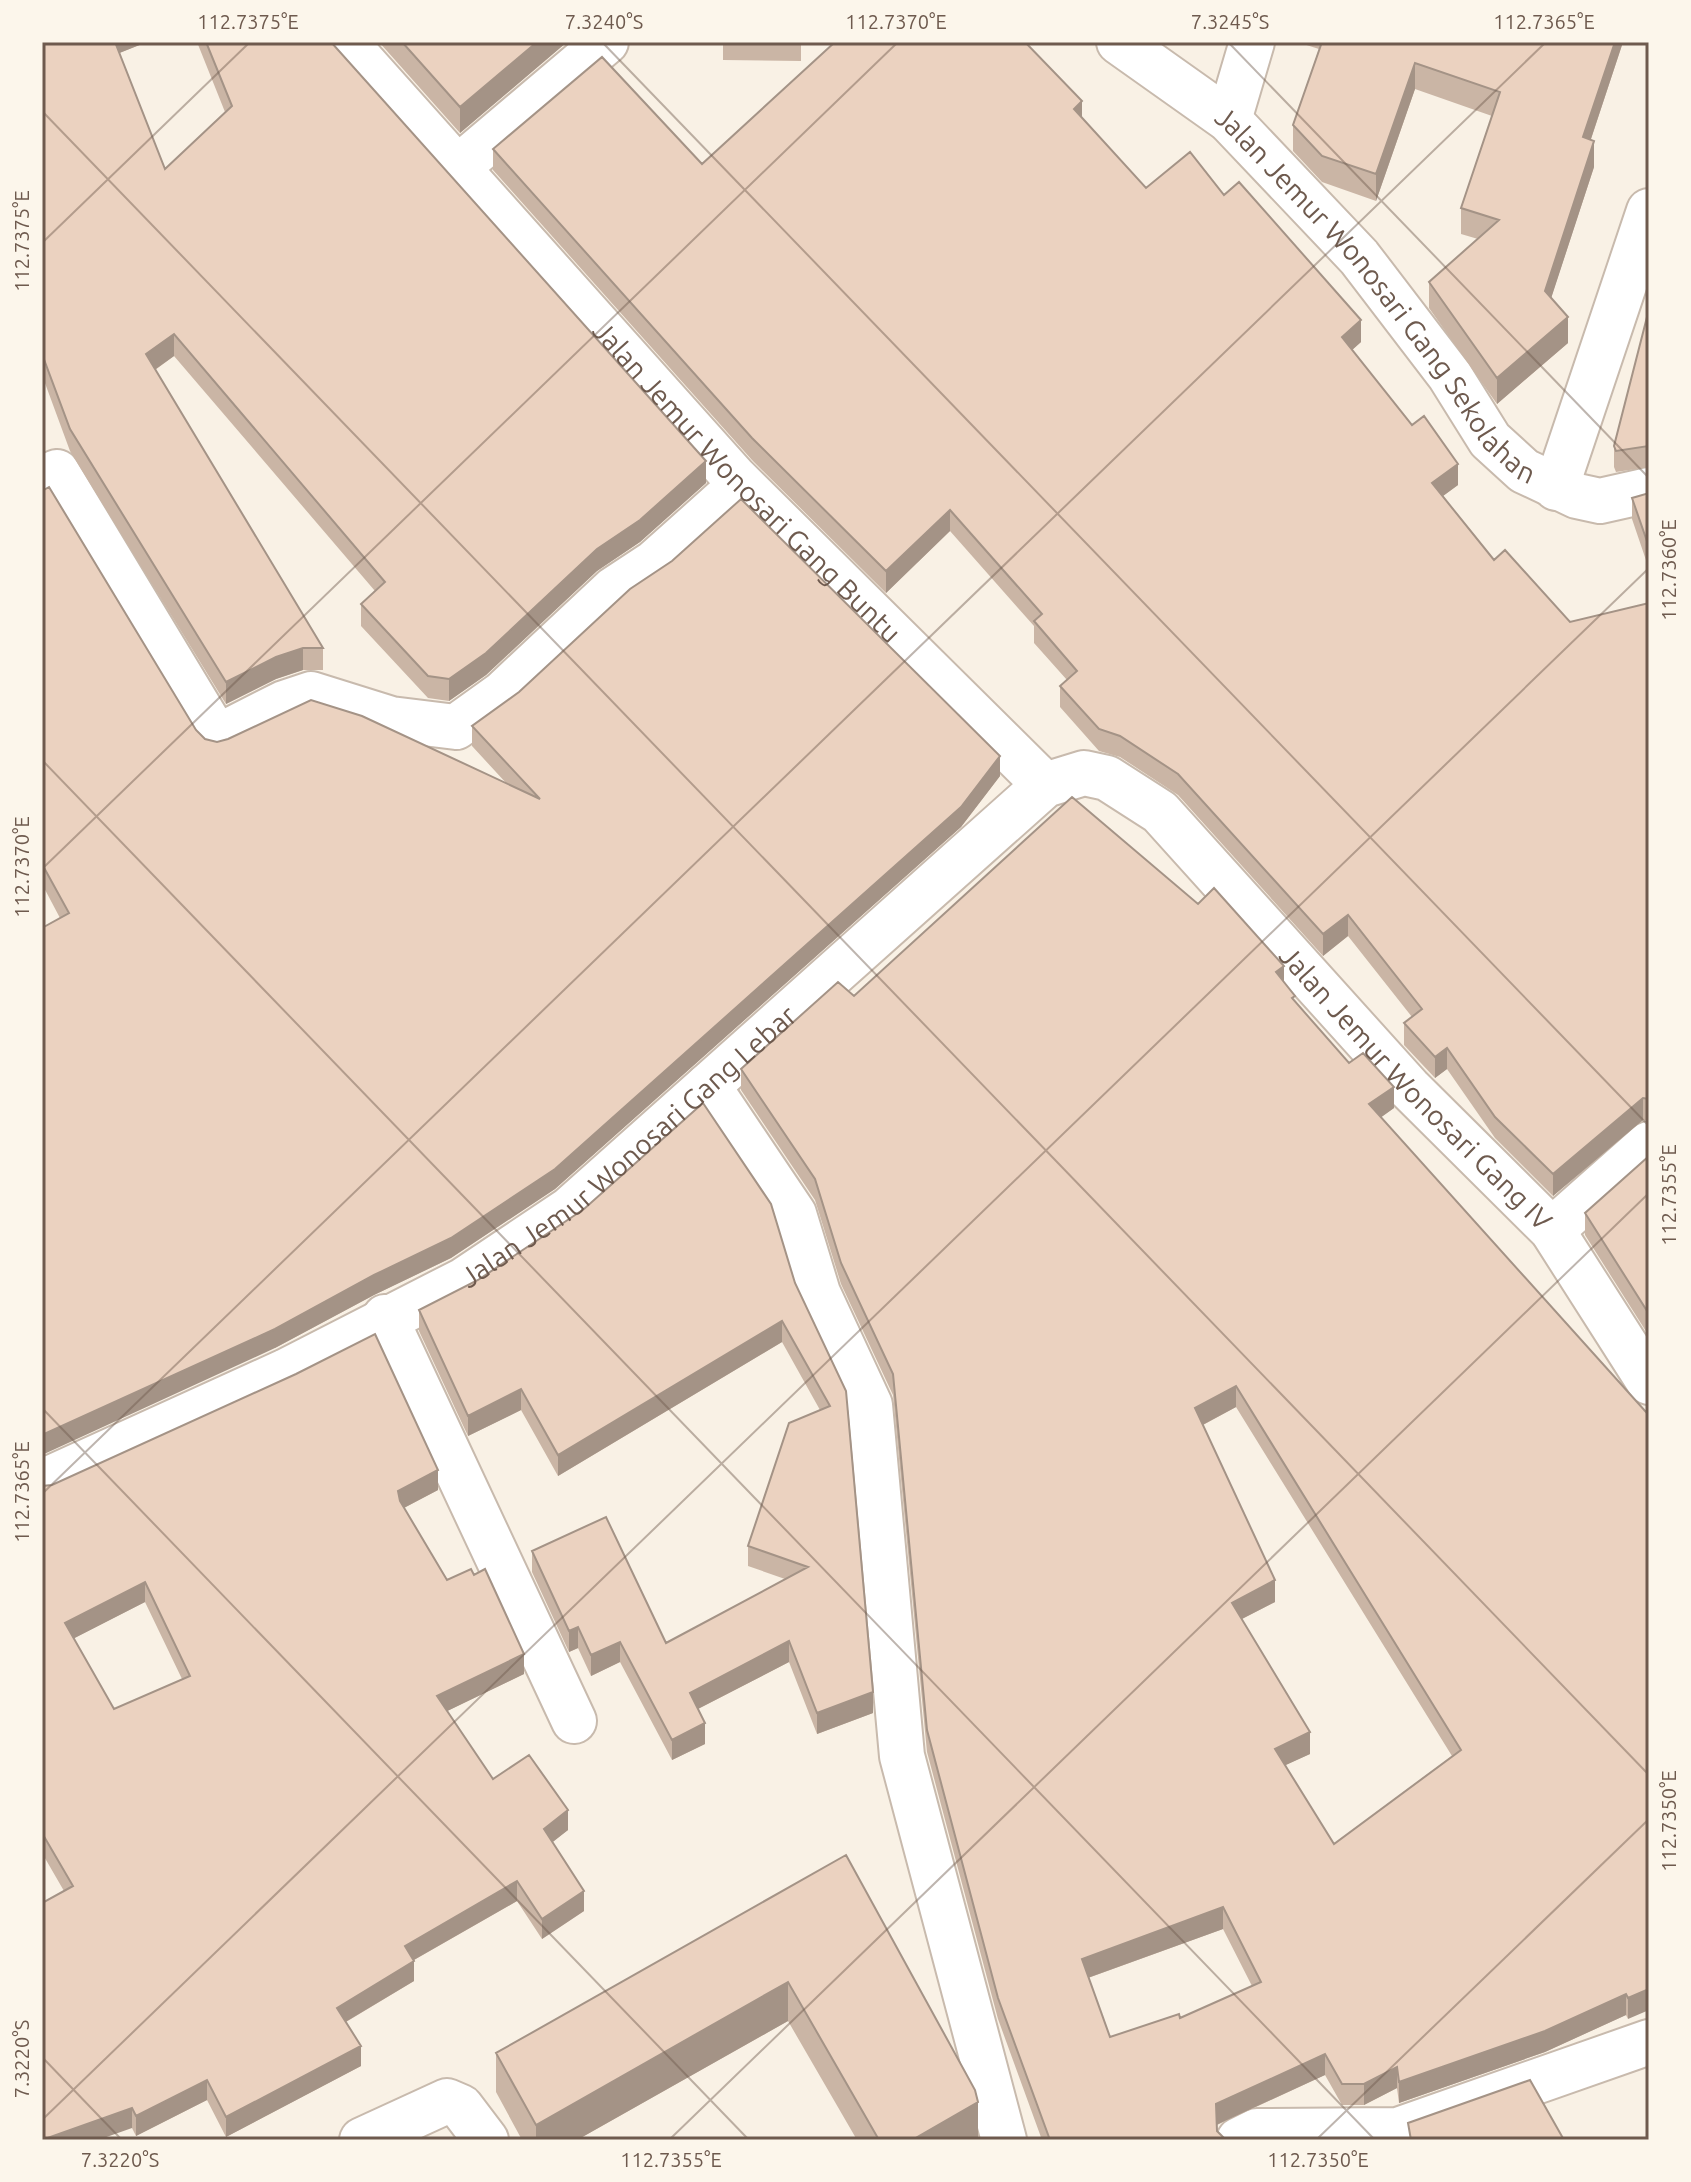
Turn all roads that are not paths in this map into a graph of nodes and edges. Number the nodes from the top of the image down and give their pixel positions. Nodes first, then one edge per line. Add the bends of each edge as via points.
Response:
1 (345, 42) edge
2 (606, 42) edge
3 (1119, 42) edge
4 (1252, 42) edge
5 (1229, 120) junction
6 (456, 169) junction
7 (1649, 211) edge
8 (42, 479) edge
9 (741, 485) junction
10 (1556, 488) junction
11 (1649, 490) edge
12 (1045, 785) junction
13 (1160, 812) joint
14 (708, 1086) junction
15 (1649, 1144) edge
16 (1552, 1230) junction
17 (385, 1317) junction
18 (1649, 1382) edge
19 (42, 1482) edge
20 (574, 1721) dead end
21 (1649, 2042) edge
22 (362, 2140) edge
23 (486, 2140) edge
24 (1004, 2140) edge
25 (1239, 2140) edge

1 - 6 street, Jalan Jemur Wonosari Gang Buntu
2 - 6 street
3 - 5 street, Jalan Jemur Wonosari Gang Sekolahan
4 - 5 street
5 - 10 street, Jalan Jemur Wonosari Gang Sekolahan via 1359,257 1450,376 1490,440 1524,471
6 - 9 street, Jalan Jemur Wonosari Gang Buntu
7 - 10 street
8 - 9 street via 57,472 217,737 311,694 391,719 456,727 502,694 614,589 655,562
9 - 12 street, Jalan Jemur Wonosari Gang Buntu
10 - 11 street, Jalan Jemur Wonosari Gang Sekolahan via 1600,501
12 - 13 street, Jalan Jemur Wonosari Gang Lebar via 1084,773 1096,775
12 - 14 street, Jalan Jemur Wonosari Gang Lebar
13 - 16 street, Jalan Jemur Wonosari Gang IV via 1409,1088
14 - 17 street, Jalan Jemur Wonosari Gang Lebar via 535,1235 464,1280
14 - 24 street via 794,1214 818,1293 870,1405 902,1756
15 - 16 street
16 - 18 street, Jalan Jemur Wonosari Gang IV
17 - 19 street, Jalan Jemur Wonosari Gang Lebar via 286,1371
17 - 20 street
21 - 25 street via 1398,2130 1257,2131
22 - 23 street via 447,2101 461,2107

